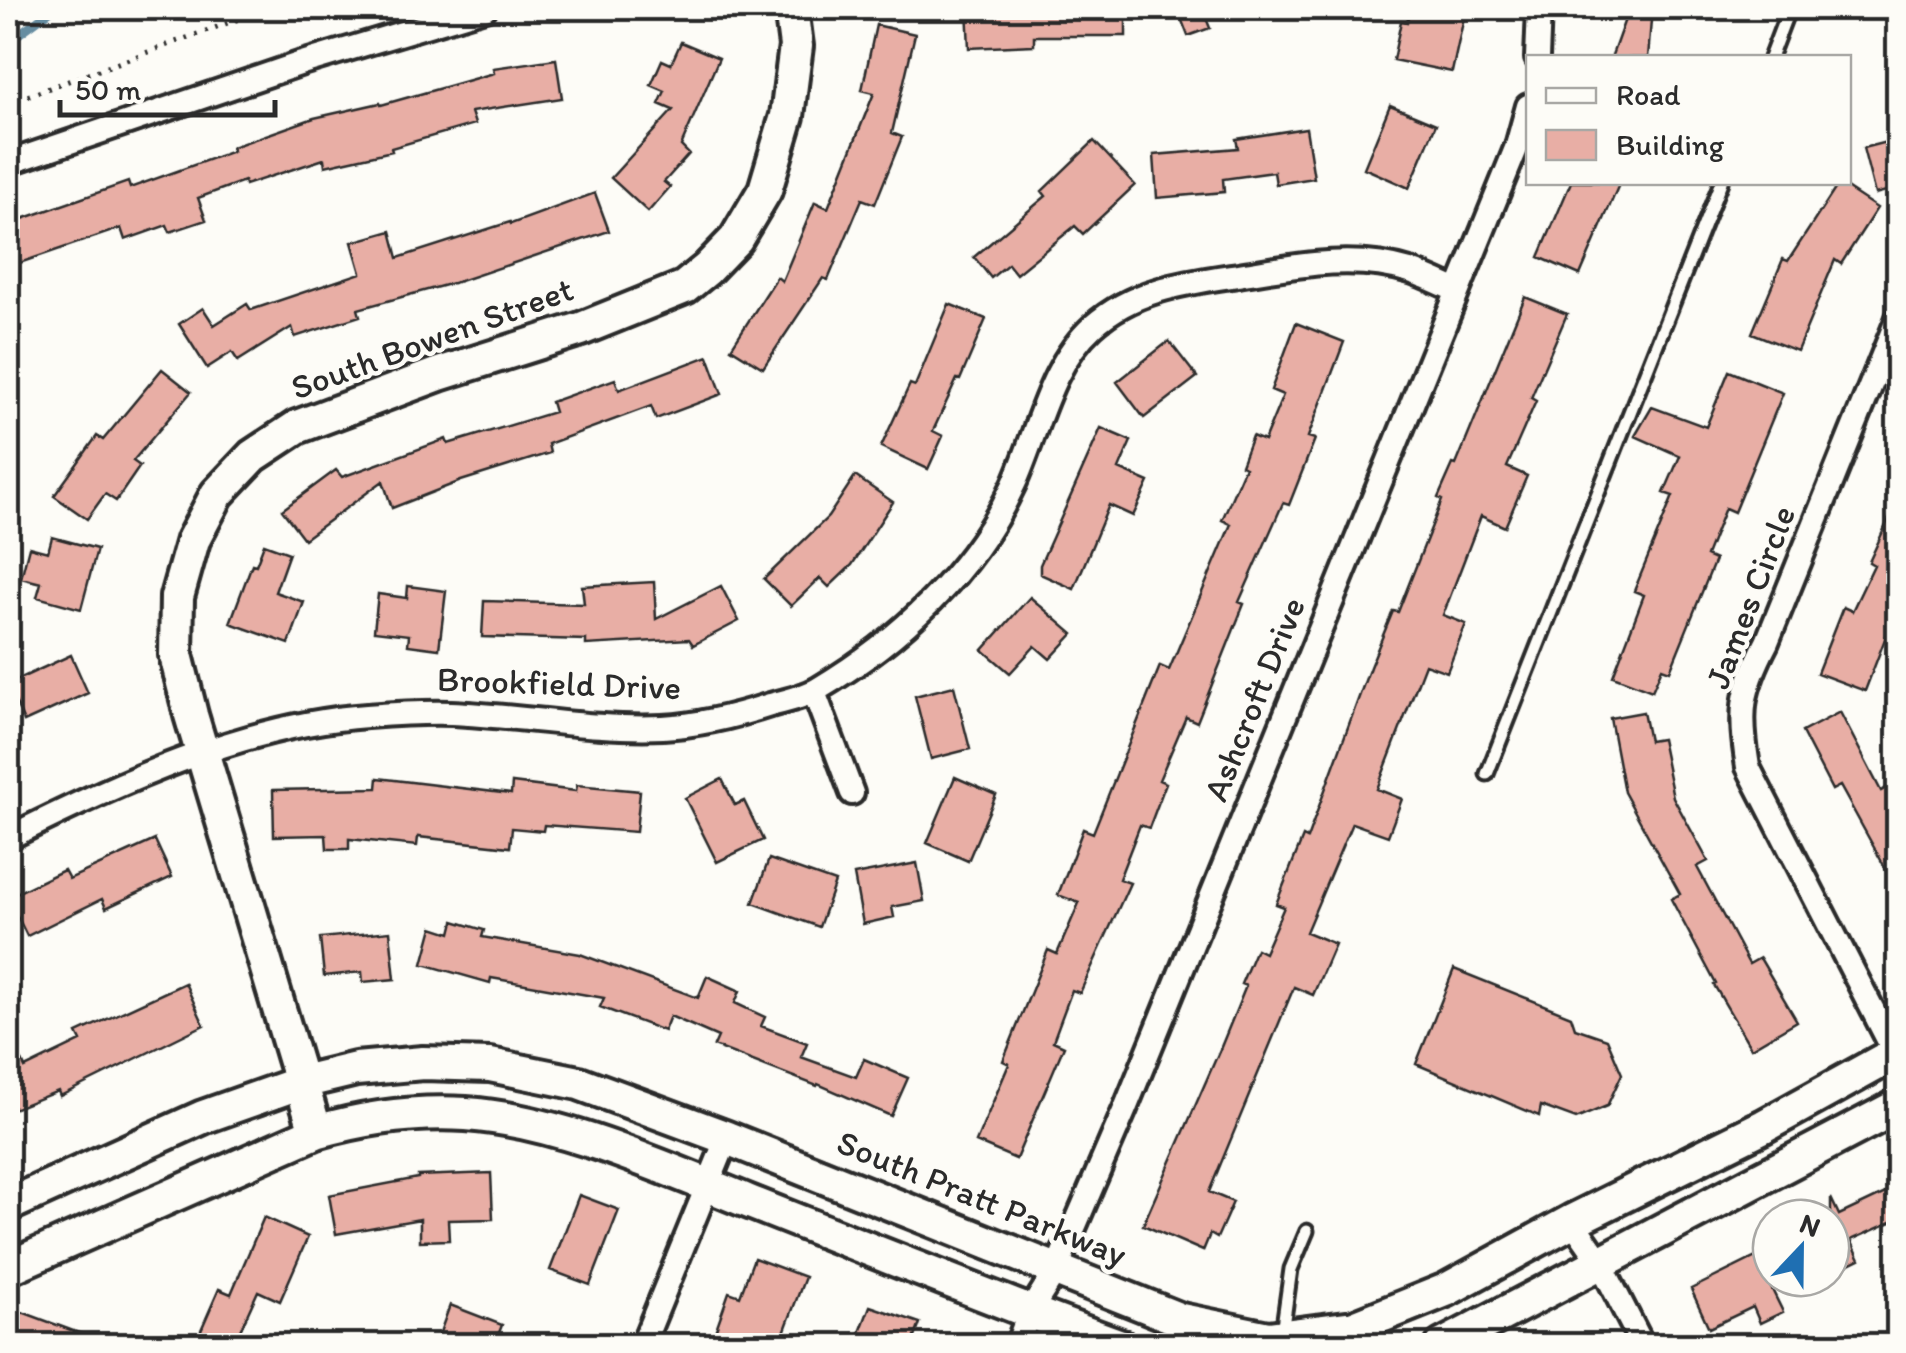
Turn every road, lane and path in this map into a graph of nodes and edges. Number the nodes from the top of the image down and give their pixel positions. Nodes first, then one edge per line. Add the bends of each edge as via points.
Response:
1 (269, 8) edge
2 (485, 8) edge
3 (790, 8) edge
4 (1539, 8) edge
5 (1789, 8) edge
6 (1537, 55) edge
7 (1771, 55) edge
8 (8, 103) edge
9 (1526, 113) edge
10 (8, 164) edge
11 (1720, 185) edge
12 (1457, 291) junction
13 (1898, 318) edge
14 (814, 692) junction
15 (202, 754) junction
16 (1487, 774) dead end
17 (852, 794) dead end
18 (8, 838) edge
19 (1897, 1055) edge
20 (302, 1082) junction
21 (1898, 1106) edge
22 (316, 1132) junction
23 (727, 1138) junction
24 (710, 1186) junction
25 (8, 1205) edge
26 (1572, 1220) junction
27 (1307, 1231) dead end
28 (1599, 1260) junction
29 (8, 1268) edge
30 (1056, 1272) junction
31 (1030, 1312) junction
32 (1282, 1337) junction
33 (642, 1346) edge
34 (1017, 1346) edge
35 (1121, 1346) edge
36 (1442, 1346) edge
37 (1643, 1346) edge

1 - 8 path
2 - 10 street
3 - 15 street, South Bowen Street via 796,46 787,116 765,190 736,239 707,269 685,287 581,329 296,427 252,456 217,494 177,596 176,655
4 - 6 street
5 - 7 lane
9 - 12 street, Ashcroft Drive
11 - 16 lane
12 - 14 street, Brookfield Drive via 1410,271 1359,261 1159,288 1123,304 1091,327 1059,369 1013,486 973,556 874,652
12 - 30 street, Ashcroft Drive
13 - 19 street, James Circle via 1747,681 1741,724 1748,767
14 - 15 street, Brookfield Drive via 729,718 664,727 452,713 362,716
14 - 17 street
15 - 18 street, Brookfield Drive
15 - 20 street, South Bowen Street
19 - 26 street, South Pratt Parkway
20 - 22 street, South Bowen Street
20 - 23 street, South Pratt Parkway via 356,1069 490,1065 579,1082
20 - 25 street, South Pratt Parkway via 203,1116
21 - 28 street
22 - 24 street via 406,1115 467,1114 548,1128
22 - 29 street
23 - 24 street
23 - 30 street, South Pratt Parkway
24 - 31 street
24 - 33 street
26 - 28 street
26 - 32 street, South Pratt Parkway via 1446,1290 1354,1328
27 - 32 lane via 1291,1269
28 - 36 street
28 - 37 street
30 - 31 street, Ashcroft Drive
30 - 32 street, South Pratt Parkway via 1180,1320
31 - 34 street, Ashcroft Drive
31 - 35 street

